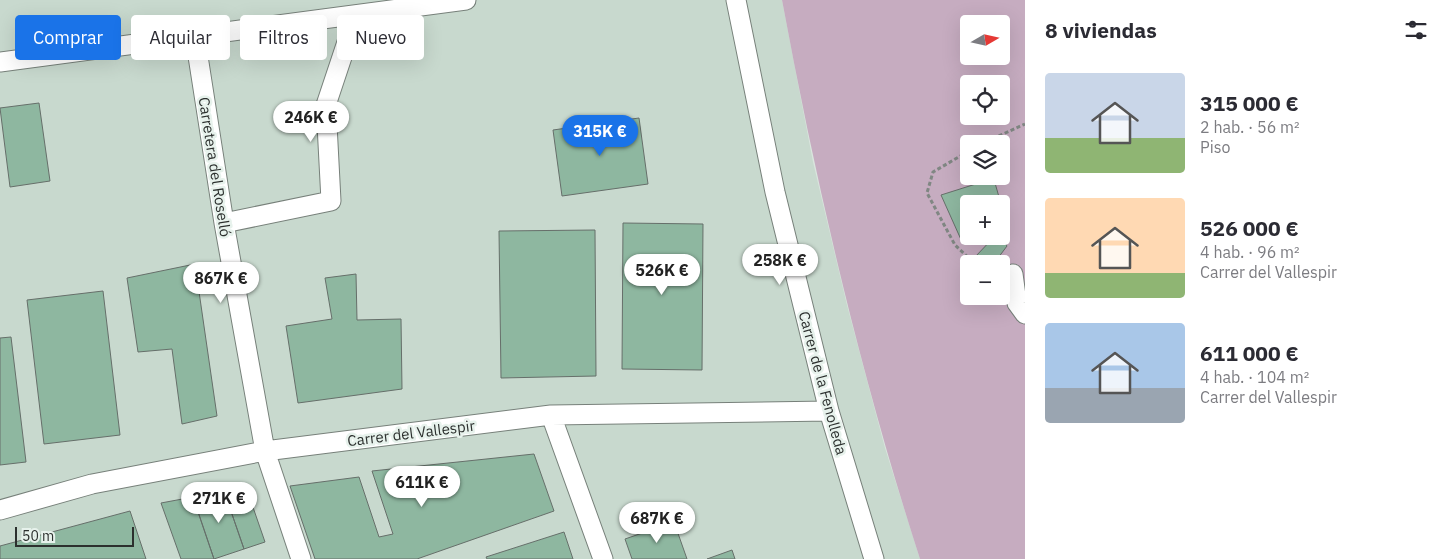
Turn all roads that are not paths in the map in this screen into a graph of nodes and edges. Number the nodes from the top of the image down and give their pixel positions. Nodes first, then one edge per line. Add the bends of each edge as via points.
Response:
1 (466, 0) edge
2 (736, 0) edge
3 (356, 15) edge
4 (337, 18) edge
5 (230, 32) edge
6 (131, 45) edge
7 (199, 60) edge
8 (341, 60) edge
9 (0, 62) edge
10 (224, 223) junction
11 (1013, 274) dead end
12 (1025, 314) edge
13 (829, 411) junction
14 (551, 416) junction
15 (265, 451) junction
16 (0, 510) edge
17 (301, 559) edge
18 (602, 559) edge
19 (874, 559) edge

1 - 3 street
2 - 13 street, Carrer de la Fenolleda via 775,192
4 - 5 street
6 - 9 street
7 - 10 street, Carretera del Roselló
8 - 10 street via 326,104 331,201
10 - 15 street, Carretera del Roselló
11 - 12 street via 1017,303
13 - 14 street, Carrer del Vallespir
13 - 19 street, Carrer de la Fenolleda
14 - 15 street, Carrer del Vallespir
14 - 18 street
15 - 16 street, Carrer del Vallespir via 92,484
15 - 17 street, Carretera del Roselló

